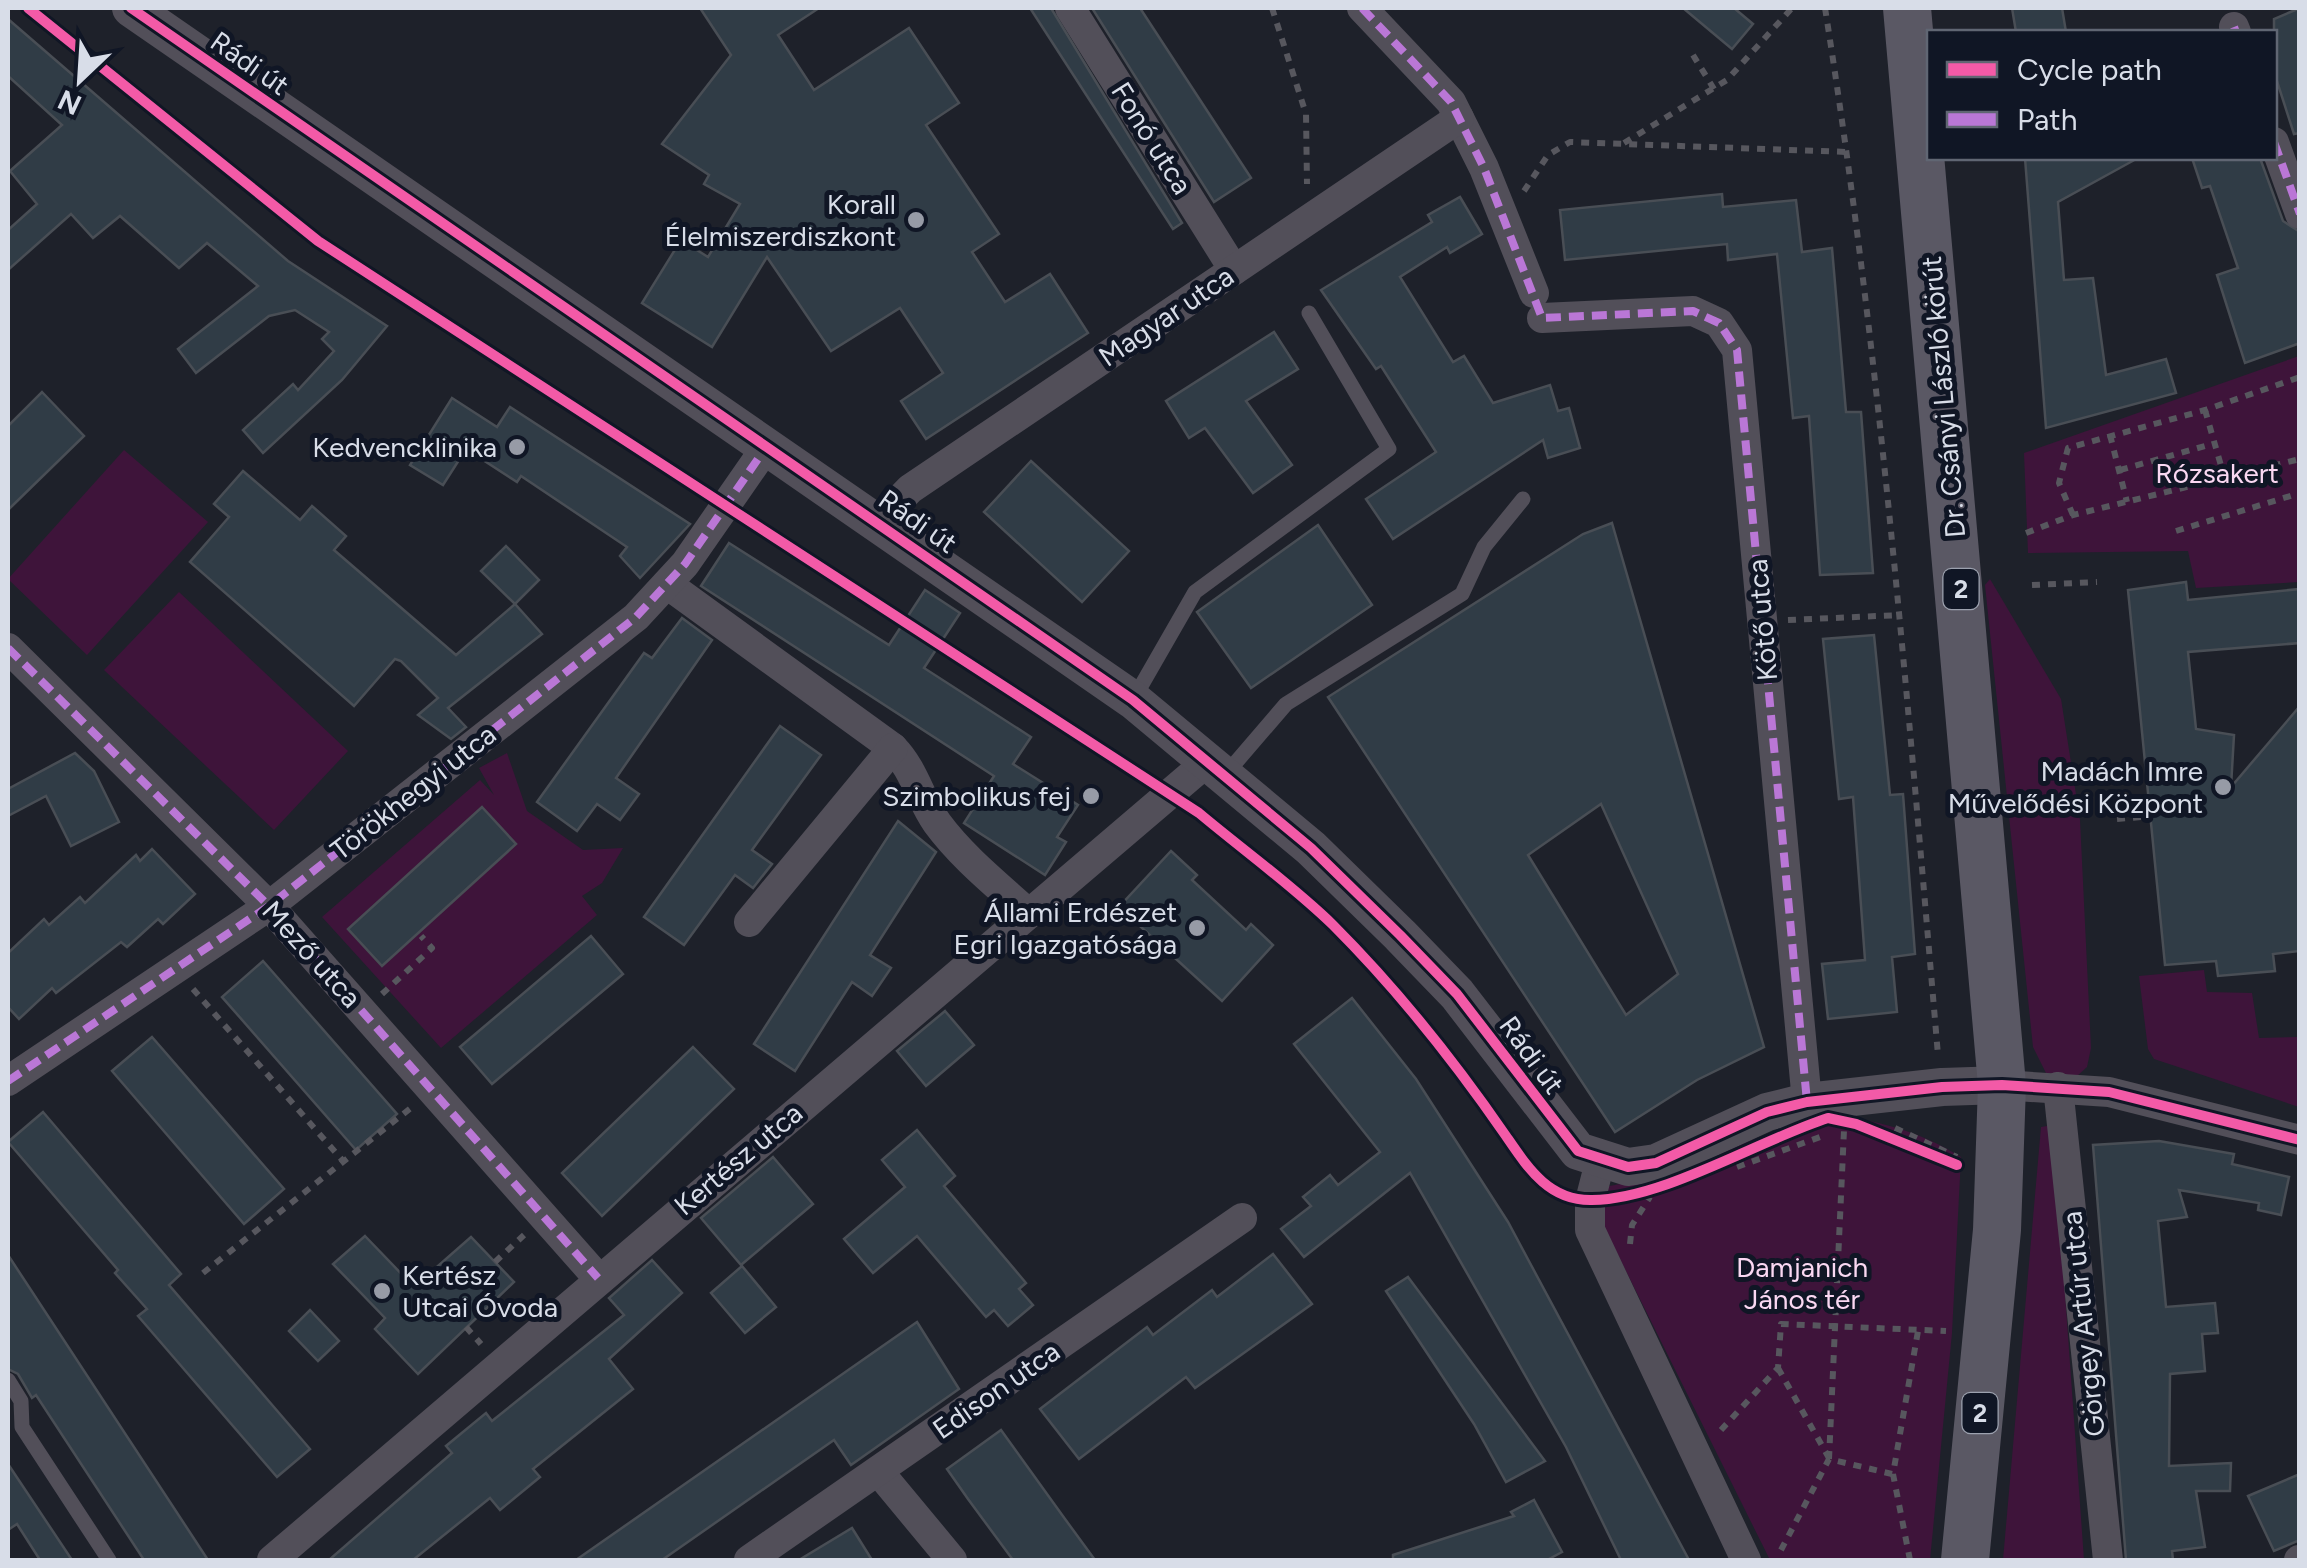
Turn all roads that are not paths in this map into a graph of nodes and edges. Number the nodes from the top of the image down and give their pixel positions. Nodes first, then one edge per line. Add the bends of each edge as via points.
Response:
1 (131, 8) edge
2 (1070, 8) edge
3 (1362, 8) edge
4 (1907, 8) edge
5 (1459, 118) junction
6 (2277, 150) edge
7 (2300, 214) edge
8 (1234, 270) junction
9 (1308, 313) dead end
10 (766, 446) junction
11 (1523, 499) dead end
12 (879, 521) junction
13 (667, 584) junction
14 (8, 648) edge
15 (1133, 700) junction
16 (894, 748) junction
17 (1217, 768) junction
18 (269, 906) junction
19 (1028, 913) junction
20 (749, 922) dead end
21 (8, 1081) edge
22 (2002, 1085) junction
23 (2058, 1088) junction
24 (1817, 1110) junction
25 (2300, 1140) edge
26 (1600, 1162) junction
27 (1242, 1218) dead end
28 (598, 1278) junction
29 (8, 1380) edge
30 (879, 1472) junction
31 (108, 1560) edge
32 (272, 1560) edge
33 (749, 1560) edge
34 (952, 1560) edge
35 (1746, 1560) edge
36 (1965, 1560) edge
37 (2108, 1560) edge

1 - 10 street, Rádi út
2 - 8 street, Fonó utca
3 - 5 street, Kötő utca
4 - 22 main road, Dr. Csányi László körút / 2
5 - 8 street, Magyar utca
5 - 24 street, Kötő utca via 1538,305 1693,311 1719,323 1738,350
6 - 7 street
8 - 12 street, Magyar utca via 910,490
9 - 15 lane via 1388,449 1196,592
10 - 12 street, Rádi út
10 - 13 street, Törökhegyi utca
11 - 17 lane via 1484,548 1462,594 1286,704
12 - 15 street, Rádi út
13 - 16 street
13 - 18 street, Törökhegyi utca via 636,617
14 - 18 street, Mező utca
15 - 17 street, Rádi út
16 - 19 street via 957,848
16 - 20 street
17 - 19 street, Kertész utca
17 - 26 street, Rádi út via 1423,958 1494,1038 1562,1134
18 - 21 street, Törökhegyi utca
18 - 28 street, Mező utca
19 - 28 street, Kertész utca
22 - 23 street
22 - 24 street via 1942,1087
22 - 36 main road, 2 via 1997,1230
23 - 25 street via 2108,1092
23 - 37 street, Görgey Artúr utca
24 - 26 street via 1768,1112 1656,1163
26 - 35 street via 1590,1230
27 - 30 street, Edison utca
28 - 32 street, Kertész utca
29 - 31 lane via 21,1401 22,1427
30 - 33 street, Edison utca
30 - 34 street

